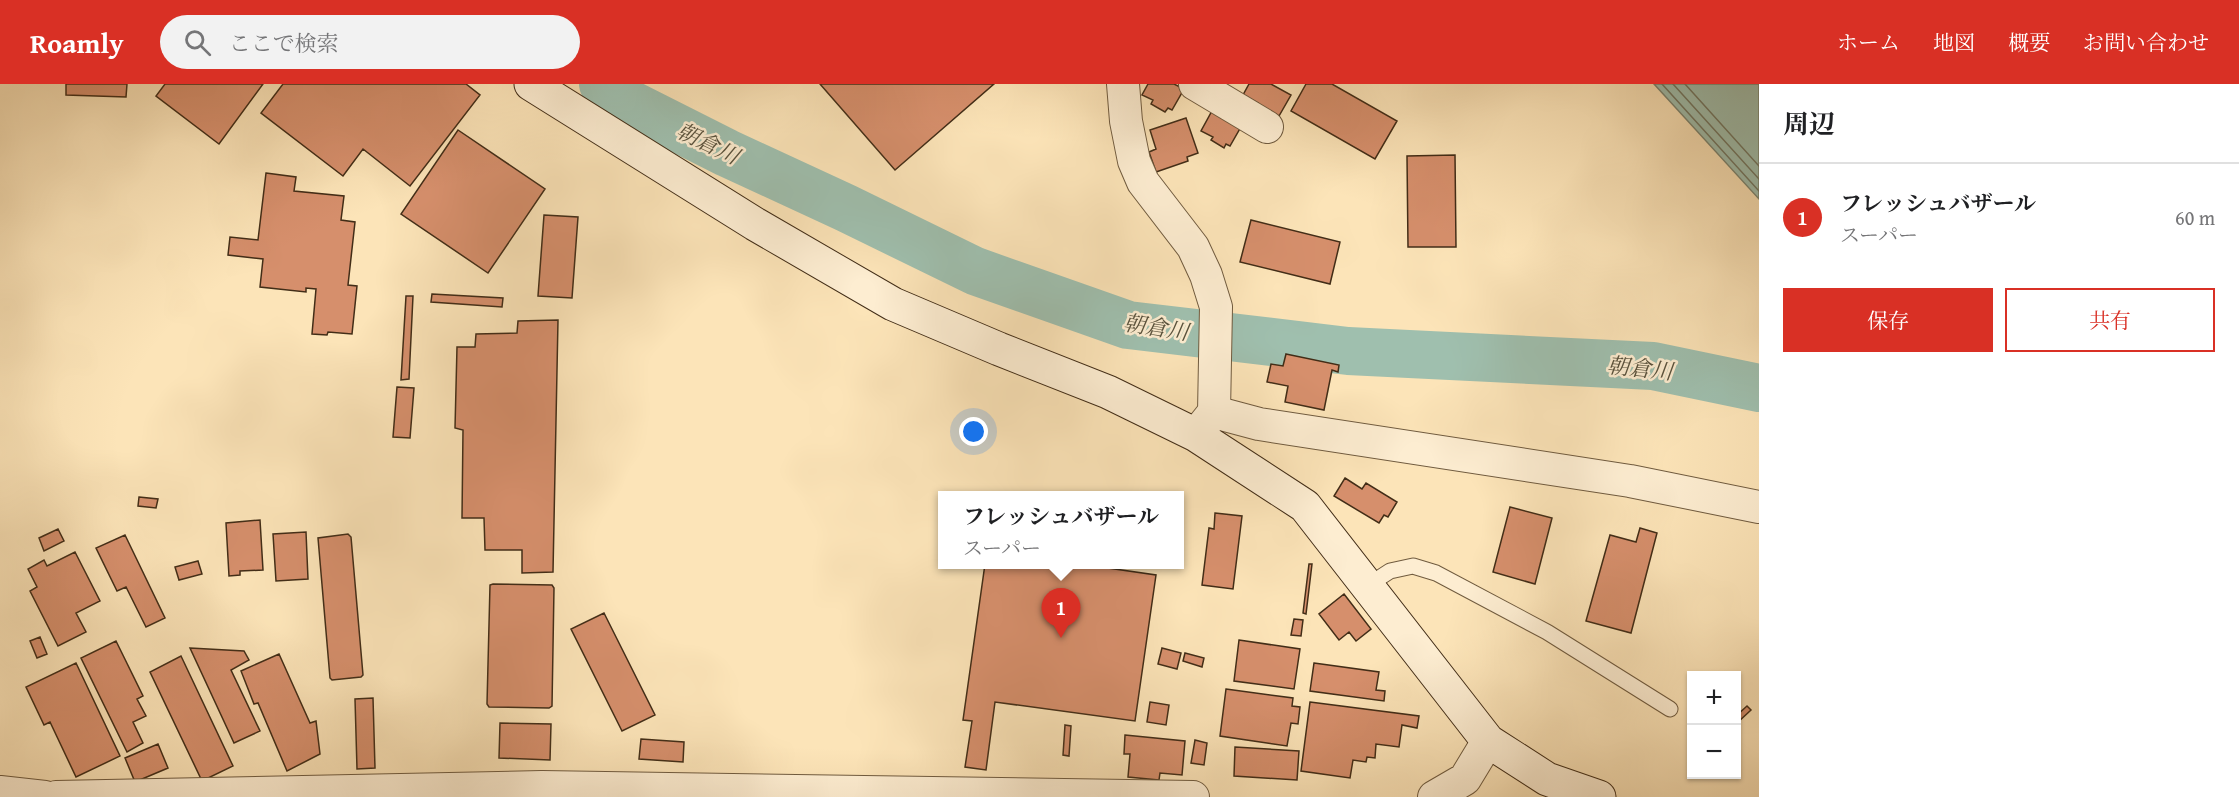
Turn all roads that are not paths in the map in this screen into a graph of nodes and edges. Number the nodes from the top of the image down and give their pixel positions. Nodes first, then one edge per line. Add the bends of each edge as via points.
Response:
1 (531, 84) edge
2 (1123, 84) edge
3 (1195, 84) edge
4 (1267, 127) dead end
5 (1205, 423) junction
6 (1759, 507) edge
7 (1367, 586) junction
8 (1670, 710) dead end
9 (1488, 741) junction
10 (0, 792) edge
11 (617, 792) edge
12 (432, 793) edge
13 (1045, 796) edge
14 (45, 797) edge
15 (56, 797) edge
16 (1193, 797) edge
17 (1434, 797) edge
18 (1599, 797) edge

1 - 5 street via 755,224 893,304 1108,392
2 - 5 street via 1134,161 1143,182 1193,246 1216,308 1216,348
3 - 4 street
5 - 6 street via 1259,424 1630,481
5 - 7 street via 1305,506
7 - 8 lane via 1390,571 1413,566 1436,573 1547,632
7 - 9 street
9 - 17 street via 1465,780
9 - 18 street via 1547,778
10 - 14 street
11 - 12 street via 542,787
11 - 13 street
12 - 15 street
13 - 16 street

